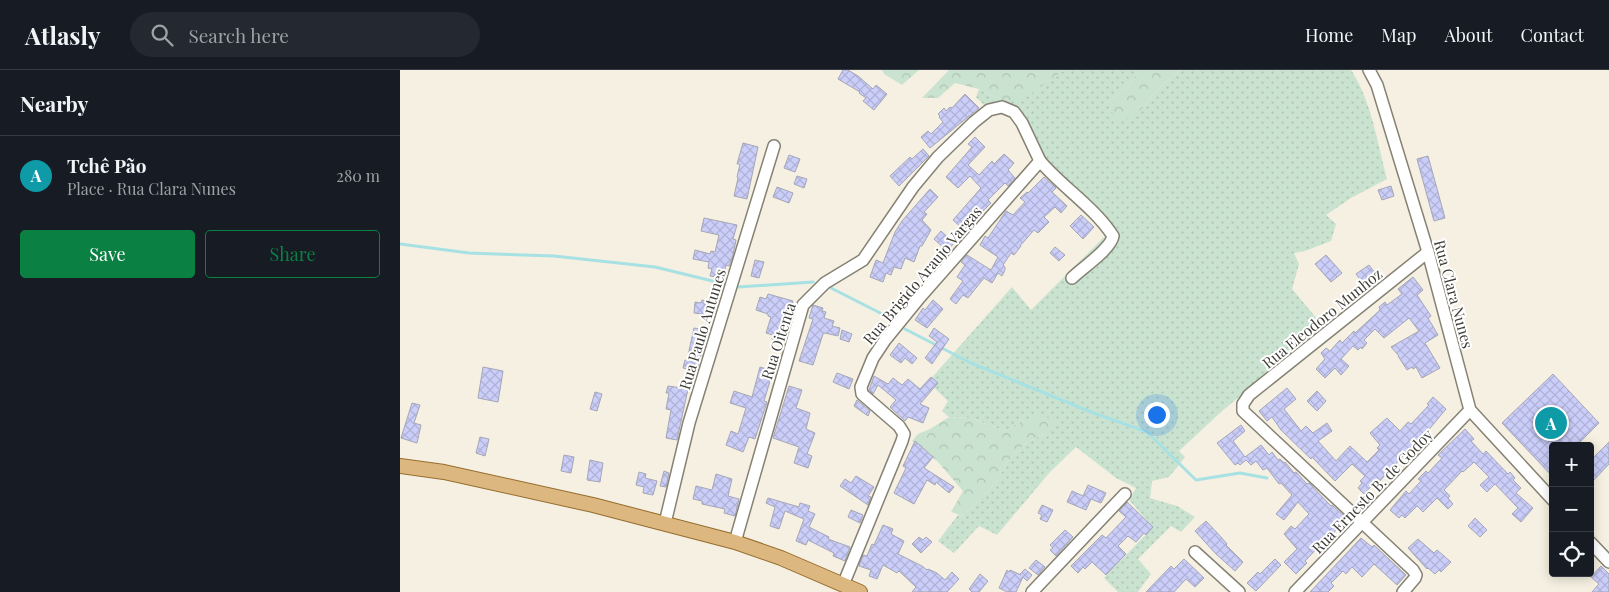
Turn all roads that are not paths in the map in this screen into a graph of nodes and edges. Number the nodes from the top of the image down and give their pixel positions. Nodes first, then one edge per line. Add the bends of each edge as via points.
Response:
1 (1369, 70) edge
2 (774, 146) dead end
3 (1040, 161) junction
4 (1428, 252) junction
5 (1072, 278) dead end
6 (1470, 410) junction
7 (400, 466) edge
8 (1125, 494) dead end
9 (1549, 496) edge
10 (1363, 521) junction
11 (665, 523) junction
12 (735, 542) junction
13 (1594, 546) edge
14 (1195, 552) dead end
15 (1609, 562) edge
16 (843, 585) junction
17 (860, 592) edge
18 (1032, 592) edge
19 (1239, 592) edge
20 (1295, 592) edge
21 (1402, 592) edge

1 - 4 street, Rua Clara Nunes via 1377,85
2 - 11 street, Rua Paulo Antunes via 689,423
3 - 5 street via 1113,236 1102,252
3 - 12 street, Rua Oitenta via 1014,112 1002,107 989,110 938,157 913,187 863,260 825,283 803,305
3 - 16 street, Rua Brigido Araujo Vargas via 920,297 872,358 861,387 862,394 904,434
4 - 6 street, Rua Clara Nunes
4 - 10 street, Rua Eleodoro Munhoz via 1250,395 1243,404 1243,411
6 - 9 street, Rua Clara Nunes
6 - 10 street, Rua Ernesto B. de Godoy
7 - 11 main road via 444,472
8 - 18 street
10 - 20 street, Rua Ernesto B. de Godoy
10 - 21 street via 1416,575
11 - 12 main road
12 - 16 main road
13 - 15 street
14 - 19 street
16 - 17 main road

